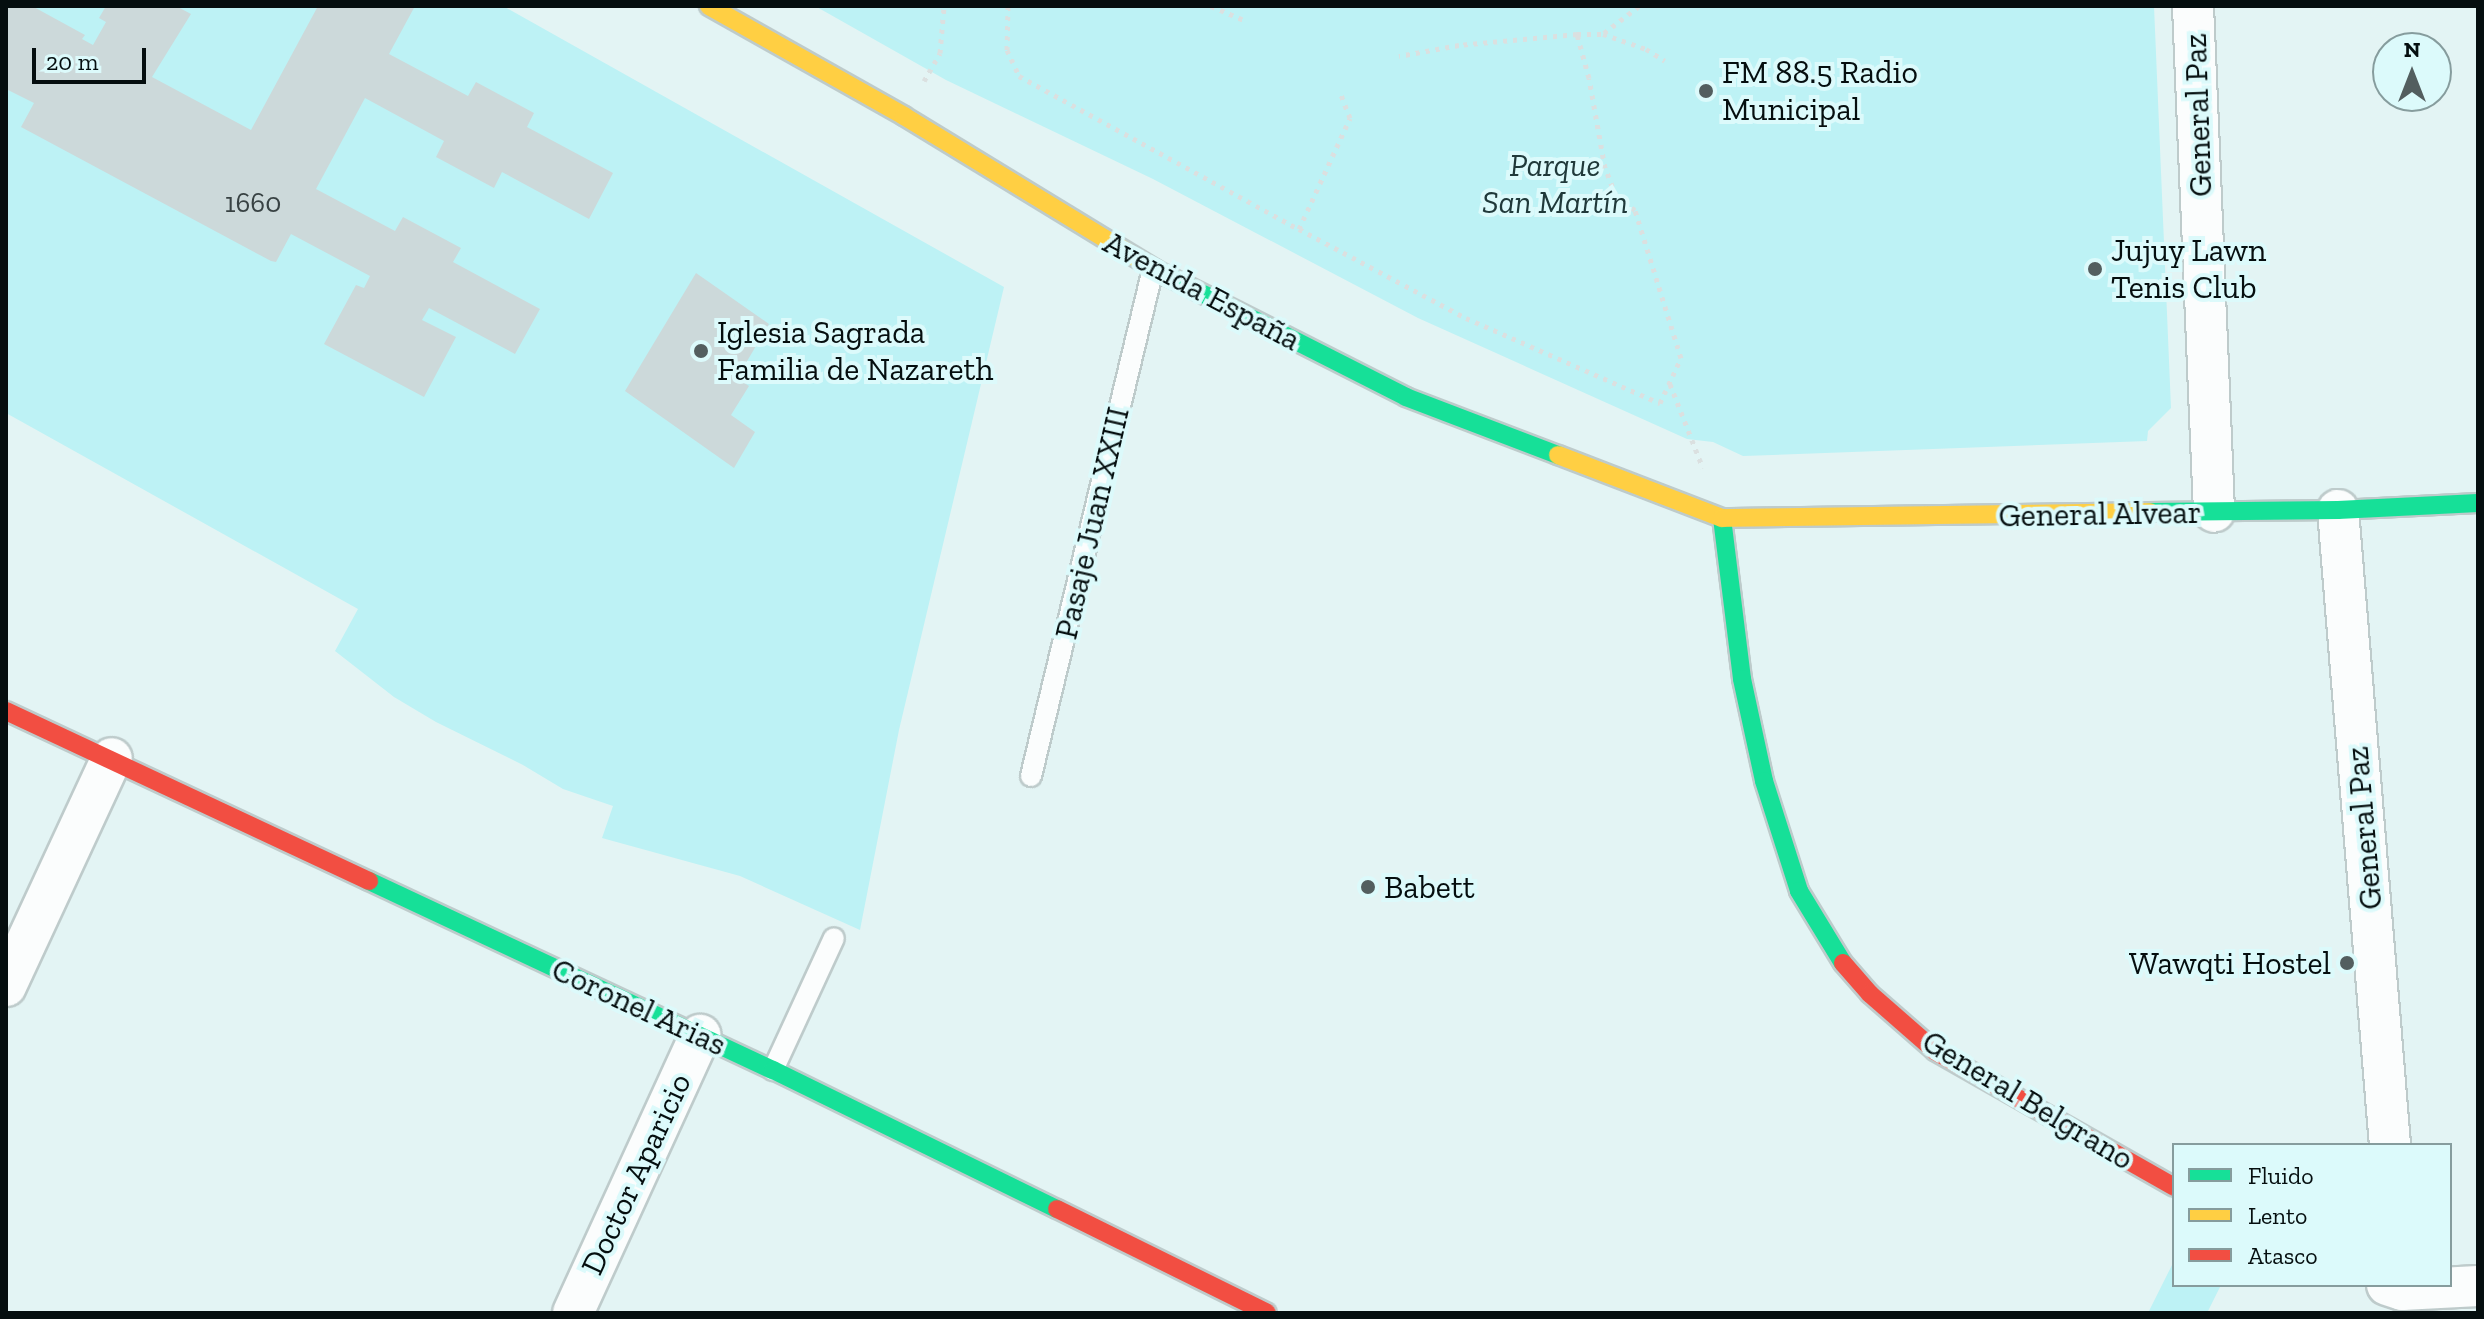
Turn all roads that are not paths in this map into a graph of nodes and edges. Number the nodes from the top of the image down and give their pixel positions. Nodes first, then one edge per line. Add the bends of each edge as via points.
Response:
1 (709, 6) edge
2 (2193, 6) edge
3 (1153, 269) junction
4 (2478, 503) edge
5 (2338, 510) junction
6 (2214, 512) junction
7 (1722, 518) junction
8 (6, 711) edge
9 (112, 758) junction
10 (1031, 776) dead end
11 (834, 938) dead end
12 (6, 986) edge
13 (700, 1035) junction
14 (773, 1070) junction
15 (2390, 1143) edge
16 (2172, 1186) edge
17 (2452, 1286) edge
18 (2478, 1286) edge
19 (573, 1313) edge
20 (1267, 1313) edge

1 - 3 street, Avenida España via 904,116
2 - 6 street, General Paz
3 - 7 street, Avenida España via 1406,397
3 - 10 lane, Pasaje Juan XXIII
4 - 5 street, General Alvear
5 - 6 street, General Alvear
5 - 15 street, General Paz
6 - 7 street, General Alvear
7 - 16 street, General Belgrano via 1742,679 1764,781 1799,891 1833,952 1870,994 1935,1051
8 - 9 street, Coronel Arias
9 - 12 street
9 - 13 street, Coronel Arias
11 - 14 lane
13 - 14 street, Coronel Arias
13 - 19 street, Doctor Aparicio
14 - 20 street, Coronel Arias
17 - 18 street

